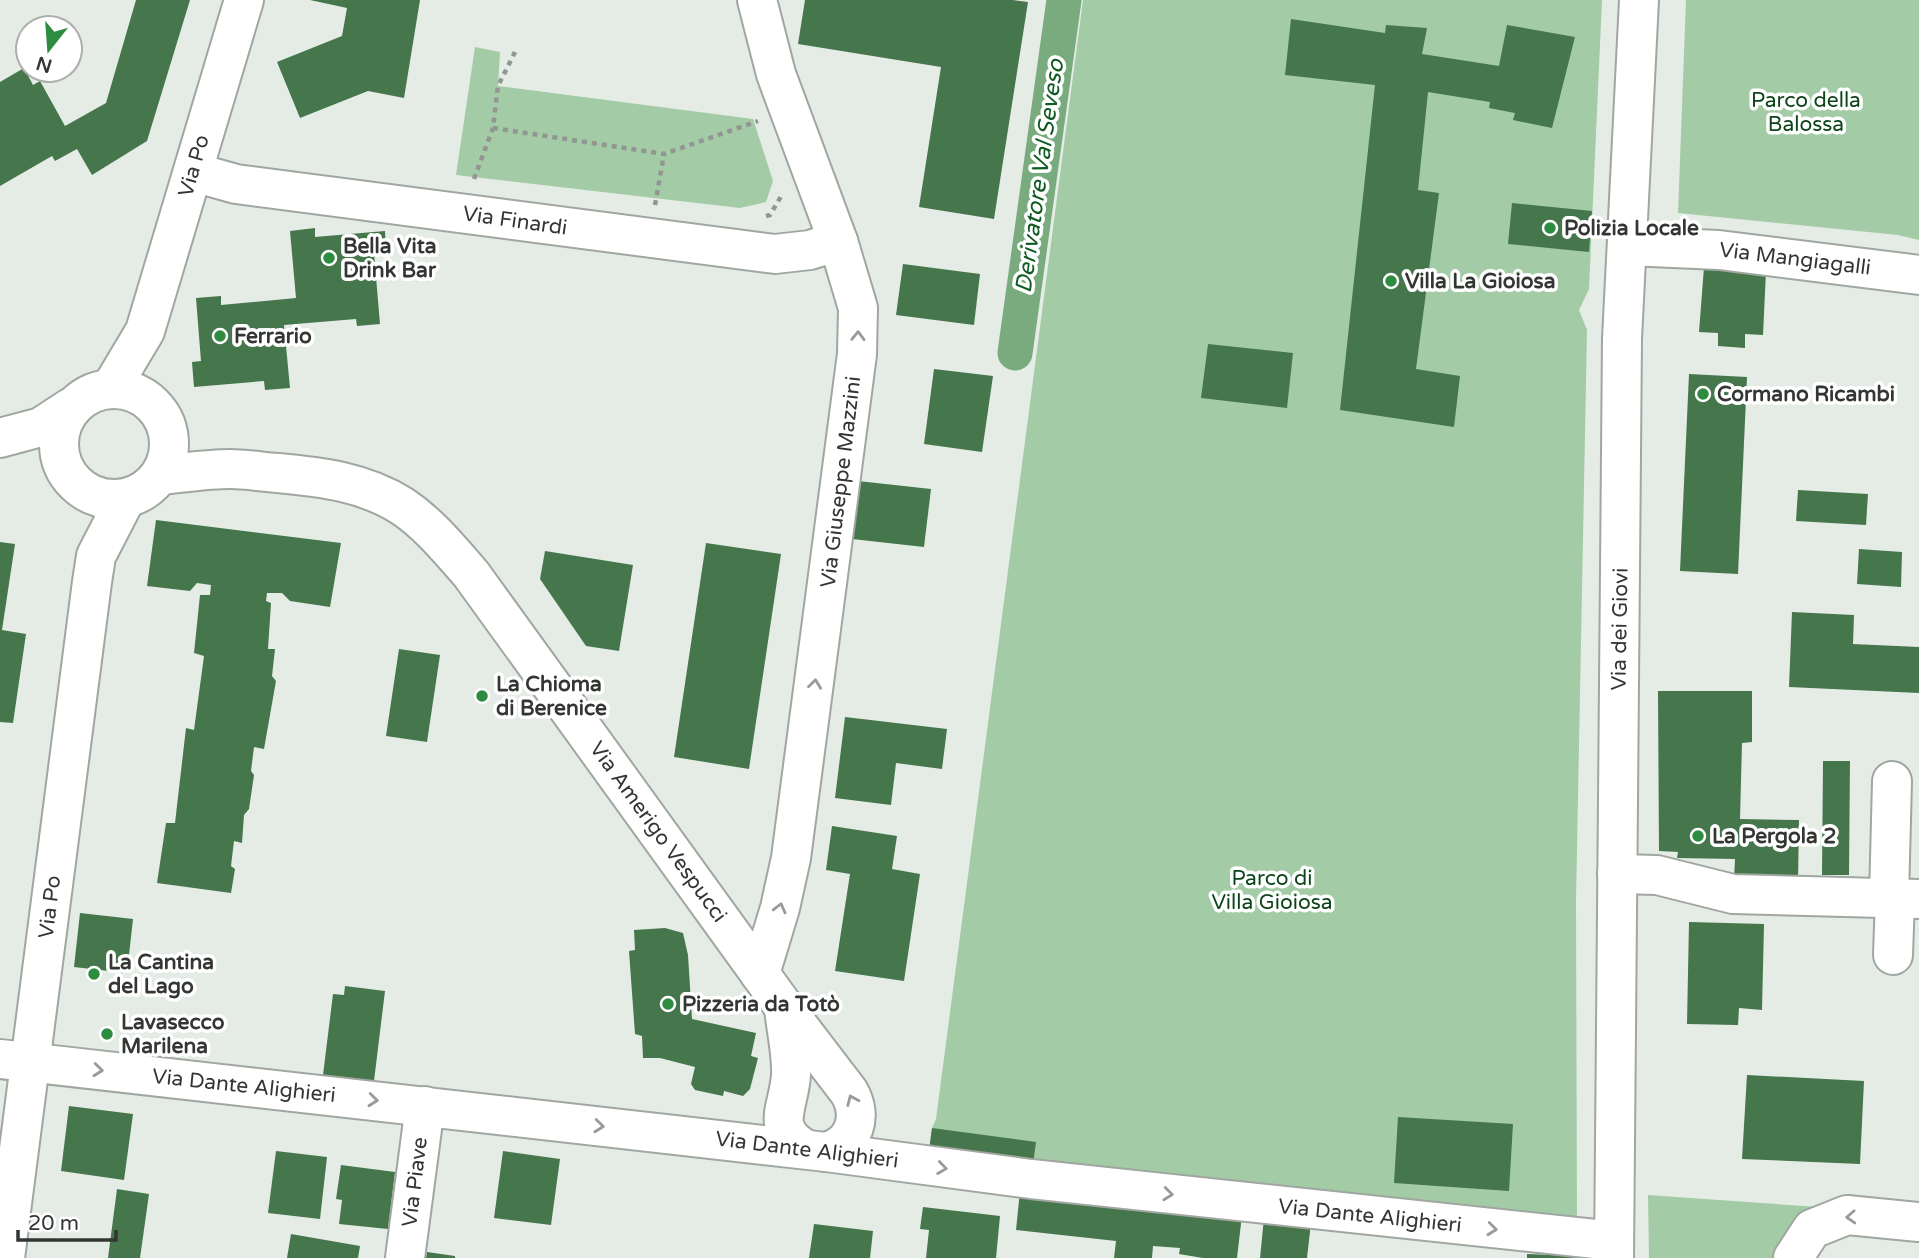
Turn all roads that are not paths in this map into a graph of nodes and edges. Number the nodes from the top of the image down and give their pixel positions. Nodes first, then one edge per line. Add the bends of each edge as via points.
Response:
1 (244, 0) edge
2 (757, 0) edge
3 (1639, 0) edge
4 (193, 172) junction
5 (838, 241) junction
6 (1628, 246) junction
7 (1919, 275) edge
8 (145, 331) junction
9 (111, 387) junction
10 (70, 408) junction
11 (160, 416) junction
12 (0, 439) edge
13 (229, 469) junction
14 (70, 475) junction
15 (160, 475) junction
16 (126, 498) junction
17 (96, 556) junction
18 (1892, 782) dead end
19 (1617, 874) junction
20 (1901, 898) edge
21 (1893, 955) dead end
22 (760, 974) junction
23 (784, 1007) junction
24 (15, 1060) edge
25 (425, 1106) junction
26 (816, 1150) junction
27 (1919, 1223) edge
28 (1614, 1250) edge
29 (5, 1258) edge
30 (405, 1258) edge
31 (1793, 1258) edge

1 - 4 street, Via Po
2 - 5 street, Via Giuseppe Mazzini via 776,75 779,118
3 - 6 street, Via dei Giovi
4 - 5 street, Via Finardi via 236,184 775,254
4 - 8 street, Via Po
22 -> 5 street, Via Giuseppe Mazzini via 792,858 857,354 858,308
6 - 7 street, Via Mangiagalli via 1719,250
6 - 19 street, Via dei Giovi via 1622,339
8 - 9 street, Via Po
8 - 11 street, Via Po
9 - 10 street via 82,397
9 - 11 street via 140,394
10 - 12 street via 40,427
10 - 14 street via 58,444
11 - 13 street, Via Amerigo Vespucci via 192,450
11 - 15 street via 169,446
12 - 14 street via 40,453
13 - 15 street, Via Amerigo Vespucci
13 - 22 street, Via Amerigo Vespucci via 354,484 377,492 422,521 471,574
14 - 16 street via 92,495
14 - 17 street, Via Po
15 - 16 street via 139,494
16 - 17 street, Via Po
17 - 24 street, Via Po
18 - 20 street
19 - 20 street via 1657,875 1733,894
19 - 28 street, Via dei Giovi
20 - 21 street
22 - 23 street, Via Amerigo Vespucci
23 - 26 street, Via Amerigo Vespucci via 791,1073 783,1119 789,1137
26 -> 23 street, Via Amerigo Vespucci via 841,1145 850,1137 857,1114 855,1102
24 -> 25 street, Via Dante Alighieri
24 - 29 street, Via Po
25 -> 26 street, Via Dante Alighieri
25 - 30 street, Via Piave
26 -> 28 street, Via Dante Alighieri
27 -> 31 street via 1847,1215 1812,1229

